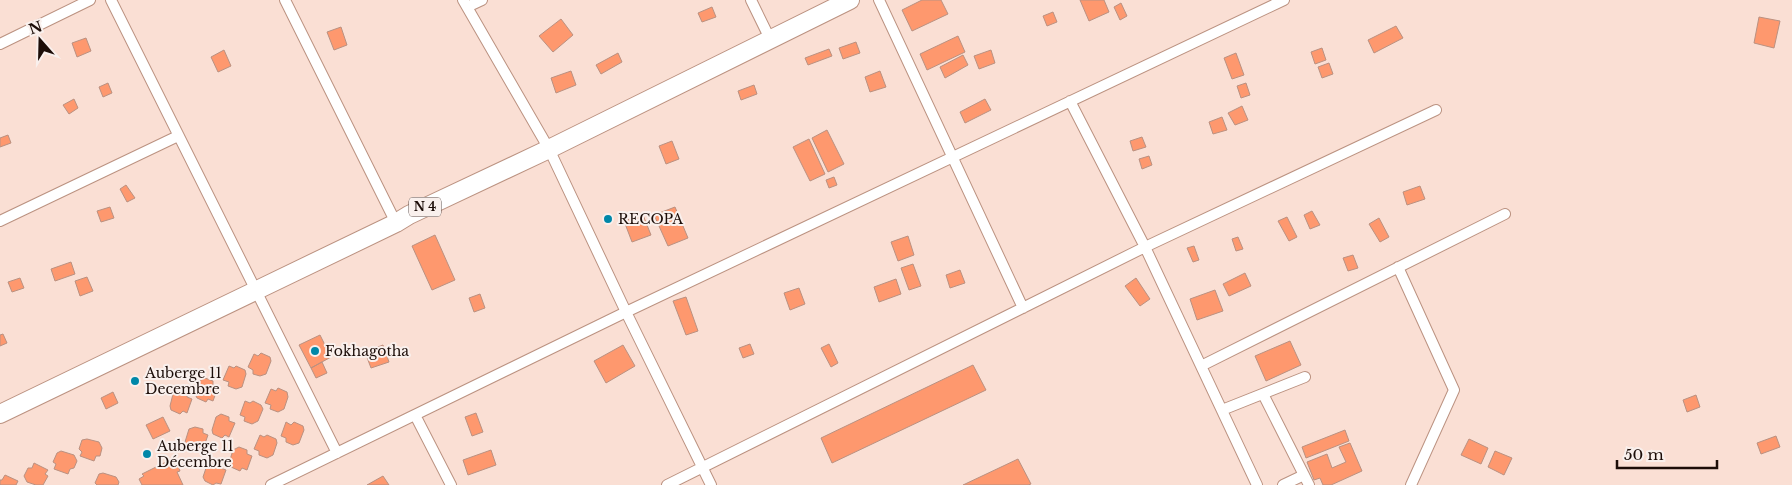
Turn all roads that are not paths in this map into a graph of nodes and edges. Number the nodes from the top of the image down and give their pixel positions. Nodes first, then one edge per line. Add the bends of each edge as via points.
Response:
1 (90, 0) edge
2 (111, 0) edge
3 (285, 0) edge
4 (482, 0) edge
5 (751, 0) edge
6 (850, 0) edge
7 (879, 0) edge
8 (1284, 0) edge
9 (465, 4) edge
10 (770, 39) junction
11 (0, 44) edge
12 (1070, 101) junction
13 (1436, 110) dead end
14 (178, 136) junction
15 (549, 149) junction
16 (953, 156) junction
17 (1505, 214) dead end
18 (0, 221) edge
19 (396, 223) junction
20 (1145, 247) junction
21 (1398, 268) junction
22 (256, 291) junction
23 (1023, 308) junction
24 (626, 312) junction
25 (1200, 366) junction
26 (1305, 377) dead end
27 (1263, 394) junction
28 (1222, 410) junction
29 (0, 414) edge
30 (416, 415) junction
31 (337, 453) junction
32 (703, 468) junction
33 (1307, 480) edge
34 (271, 485) edge
35 (451, 485) edge
36 (666, 485) edge
37 (711, 485) edge
38 (1257, 485) edge
39 (1283, 485) edge
40 (1412, 485) edge

1 - 11 street
2 - 14 street
3 - 19 street
4 - 9 street
5 - 10 street
6 - 10 highway, N 4
7 - 16 street
8 - 12 street
9 - 15 street
10 - 15 highway, N 4
12 - 16 street
12 - 20 street
13 - 20 street
14 - 18 street
14 - 22 street
15 - 19 highway, N 4
15 - 24 street
16 - 23 street
16 - 24 street
17 - 21 street
19 - 22 highway, N 4
20 - 23 street
20 - 25 street
21 - 25 street
21 - 40 street via 1454,390
22 - 29 highway, N 4
22 - 31 street
23 - 32 street
24 - 30 street
24 - 32 street
25 - 28 street
26 - 27 street
27 - 28 street
27 - 33 street
28 - 38 street
30 - 31 street
30 - 35 street
31 - 34 street
32 - 36 street
32 - 37 street
33 - 39 street

